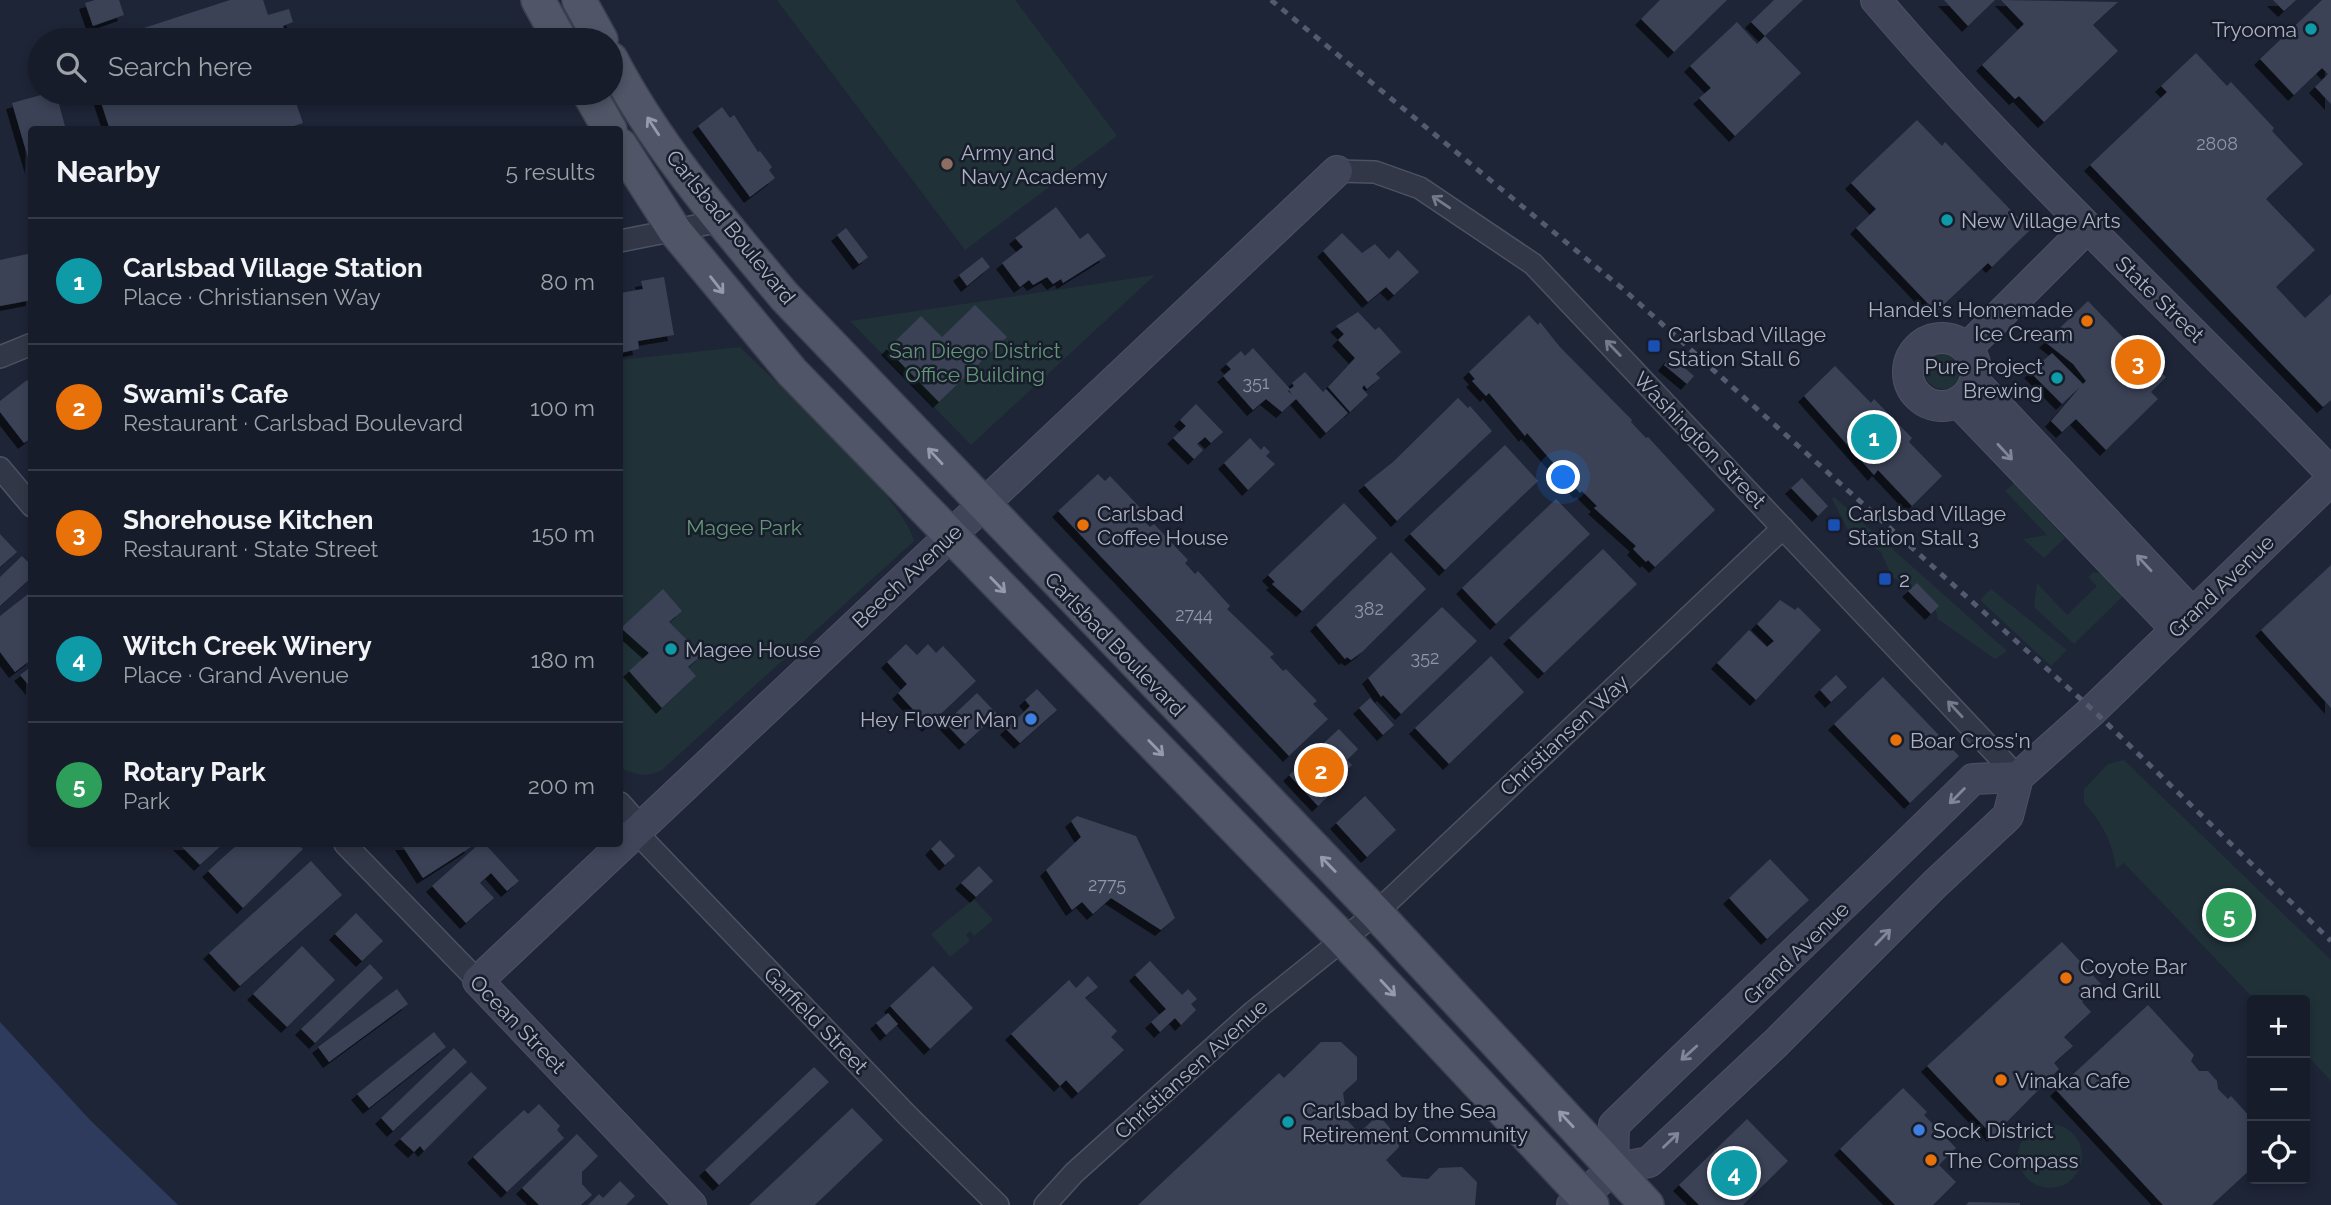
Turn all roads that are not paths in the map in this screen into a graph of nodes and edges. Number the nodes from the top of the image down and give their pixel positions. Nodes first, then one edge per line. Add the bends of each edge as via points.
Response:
1 (538, 0) edge
2 (579, 0) edge
3 (1876, 0) edge
4 (553, 28) edge
5 (594, 28) edge
6 (623, 79) edge
7 (596, 105) edge
8 (608, 126) edge
9 (623, 150) edge
10 (1337, 172) joint
11 (721, 221) junction
12 (2087, 228) junction
13 (675, 231) junction
14 (623, 240) edge
15 (28, 346) edge
16 (1967, 348) junction
17 (0, 357) edge
18 (1967, 392) junction
19 (0, 468) edge
20 (2331, 473) edge
21 (2331, 480) edge
22 (28, 501) edge
23 (982, 506) junction
24 (1783, 528) junction
25 (950, 536) junction
26 (2183, 620) junction
27 (2018, 777) junction
28 (623, 807) edge
29 (639, 830) junction
30 (623, 845) edge
31 (348, 847) edge
32 (621, 847) edge
33 (1376, 914) junction
34 (1342, 939) junction
35 (478, 981) junction
36 (1613, 1169) junction
37 (1582, 1202) edge
38 (691, 1205) edge
39 (998, 1205) edge
40 (1045, 1205) edge
41 (1647, 1205) edge

1 - 4 main road
2 - 5 main road
3 - 12 main road, State Street
11 -> 6 main road, Carlsbad Boulevard
7 - 8 main road
9 - 13 main road, Carlsbad Boulevard
10 - 23 main road, Beech Avenue
24 -> 10 street, Washington Street via 1532,264 1420,188 1375,172
11 - 13 street
23 -> 11 main road, Carlsbad Boulevard via 785,297
12 - 16 main road
12 - 20 main road, State Street
13 - 14 street
13 -> 25 main road, Carlsbad Boulevard via 792,372
15 - 17 street
16 - 18 main road via 1975,364
16 - 18 main road via 1951,339 1932,340 1916,350 1908,372 1916,393 1935,405
18 - 26 main road
19 - 22 street
21 - 26 main road, Grand Avenue
23 - 25 main road, Beech Avenue
33 -> 23 main road, Carlsbad Boulevard
27 -> 24 street, Washington Street
24 - 33 street, Christiansen Way
25 - 29 main road, Beech Avenue
25 -> 34 main road, Carlsbad Boulevard
26 - 27 main road, Grand Avenue
36 -> 27 main road via 1649,1162 1836,986 1934,884 2008,816
27 -> 36 main road, Grand Avenue via 1973,779 1685,1056 1614,1125
28 - 29 street, Garfield Street
29 - 30 main road, Beech Avenue
29 - 39 street, Garfield Street
31 - 35 street, Ocean Street
32 - 35 main road, Beech Avenue
33 - 34 street, Christiansen Way
36 -> 33 main road, Carlsbad Boulevard
34 -> 37 main road, Carlsbad Boulevard
34 - 40 street, Christiansen Avenue via 1224,1038 1074,1173
35 - 38 main road, Ocean Street
36 - 37 main road
36 - 41 main road, Carlsbad Boulevard

